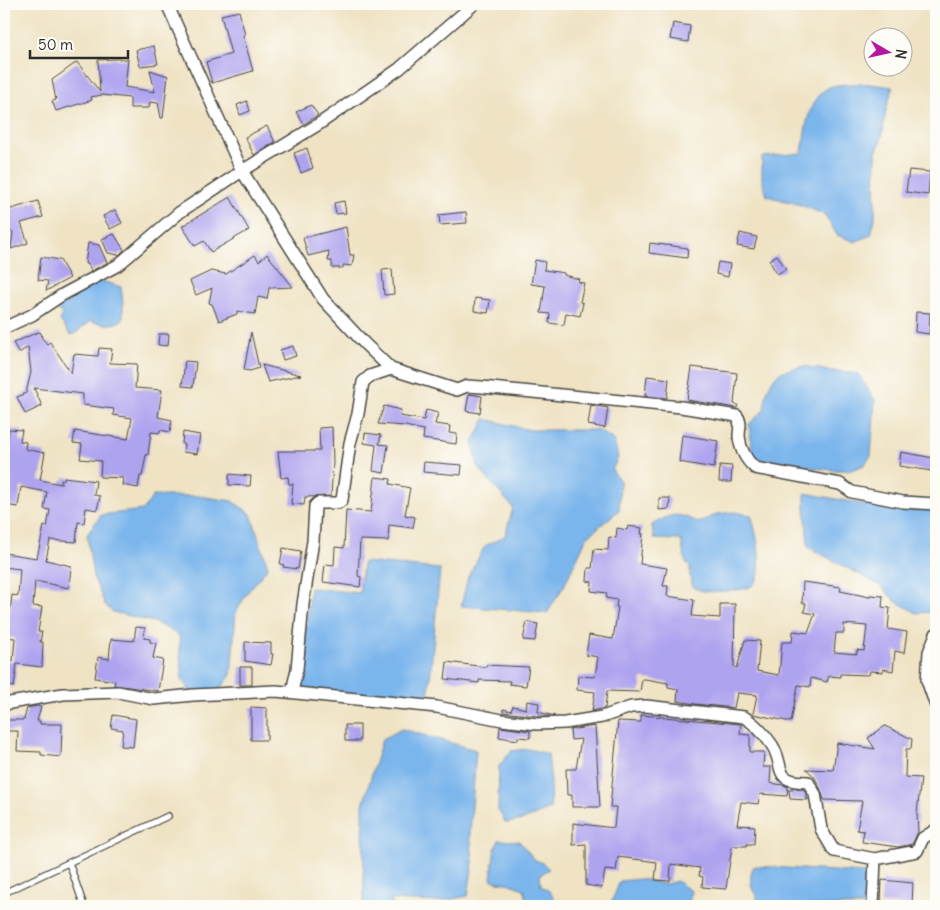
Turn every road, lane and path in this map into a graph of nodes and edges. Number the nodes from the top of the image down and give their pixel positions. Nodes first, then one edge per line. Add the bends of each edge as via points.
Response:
1 (167, 4) edge
2 (474, 4) edge
3 (242, 172) junction
4 (4, 328) edge
5 (391, 369) junction
6 (936, 504) edge
7 (936, 634) edge
8 (292, 692) junction
9 (4, 704) edge
10 (936, 706) edge
11 (168, 816) dead end
12 (936, 830) edge
13 (875, 859) junction
14 (69, 863) junction
15 (4, 893) edge
16 (84, 906) edge
17 (873, 906) edge

1 - 3 street
2 - 3 street via 399,69
3 - 4 street via 180,212 118,265
3 - 5 street via 323,299
5 - 6 street via 457,390 467,386 482,387 681,407 737,416 746,460 755,468 840,484 852,492 903,502
5 - 8 street via 363,382 342,500 315,506
7 - 10 street via 929,652 927,680
8 - 9 street via 154,699 118,692 72,694
8 - 13 street via 438,707 537,724 602,717 631,707 646,706 744,717 773,746 783,776 793,782 808,782 815,794 821,829 834,850
11 - 14 lane
12 - 13 street via 923,838 917,851
13 - 17 street
14 - 15 lane
14 - 16 lane

